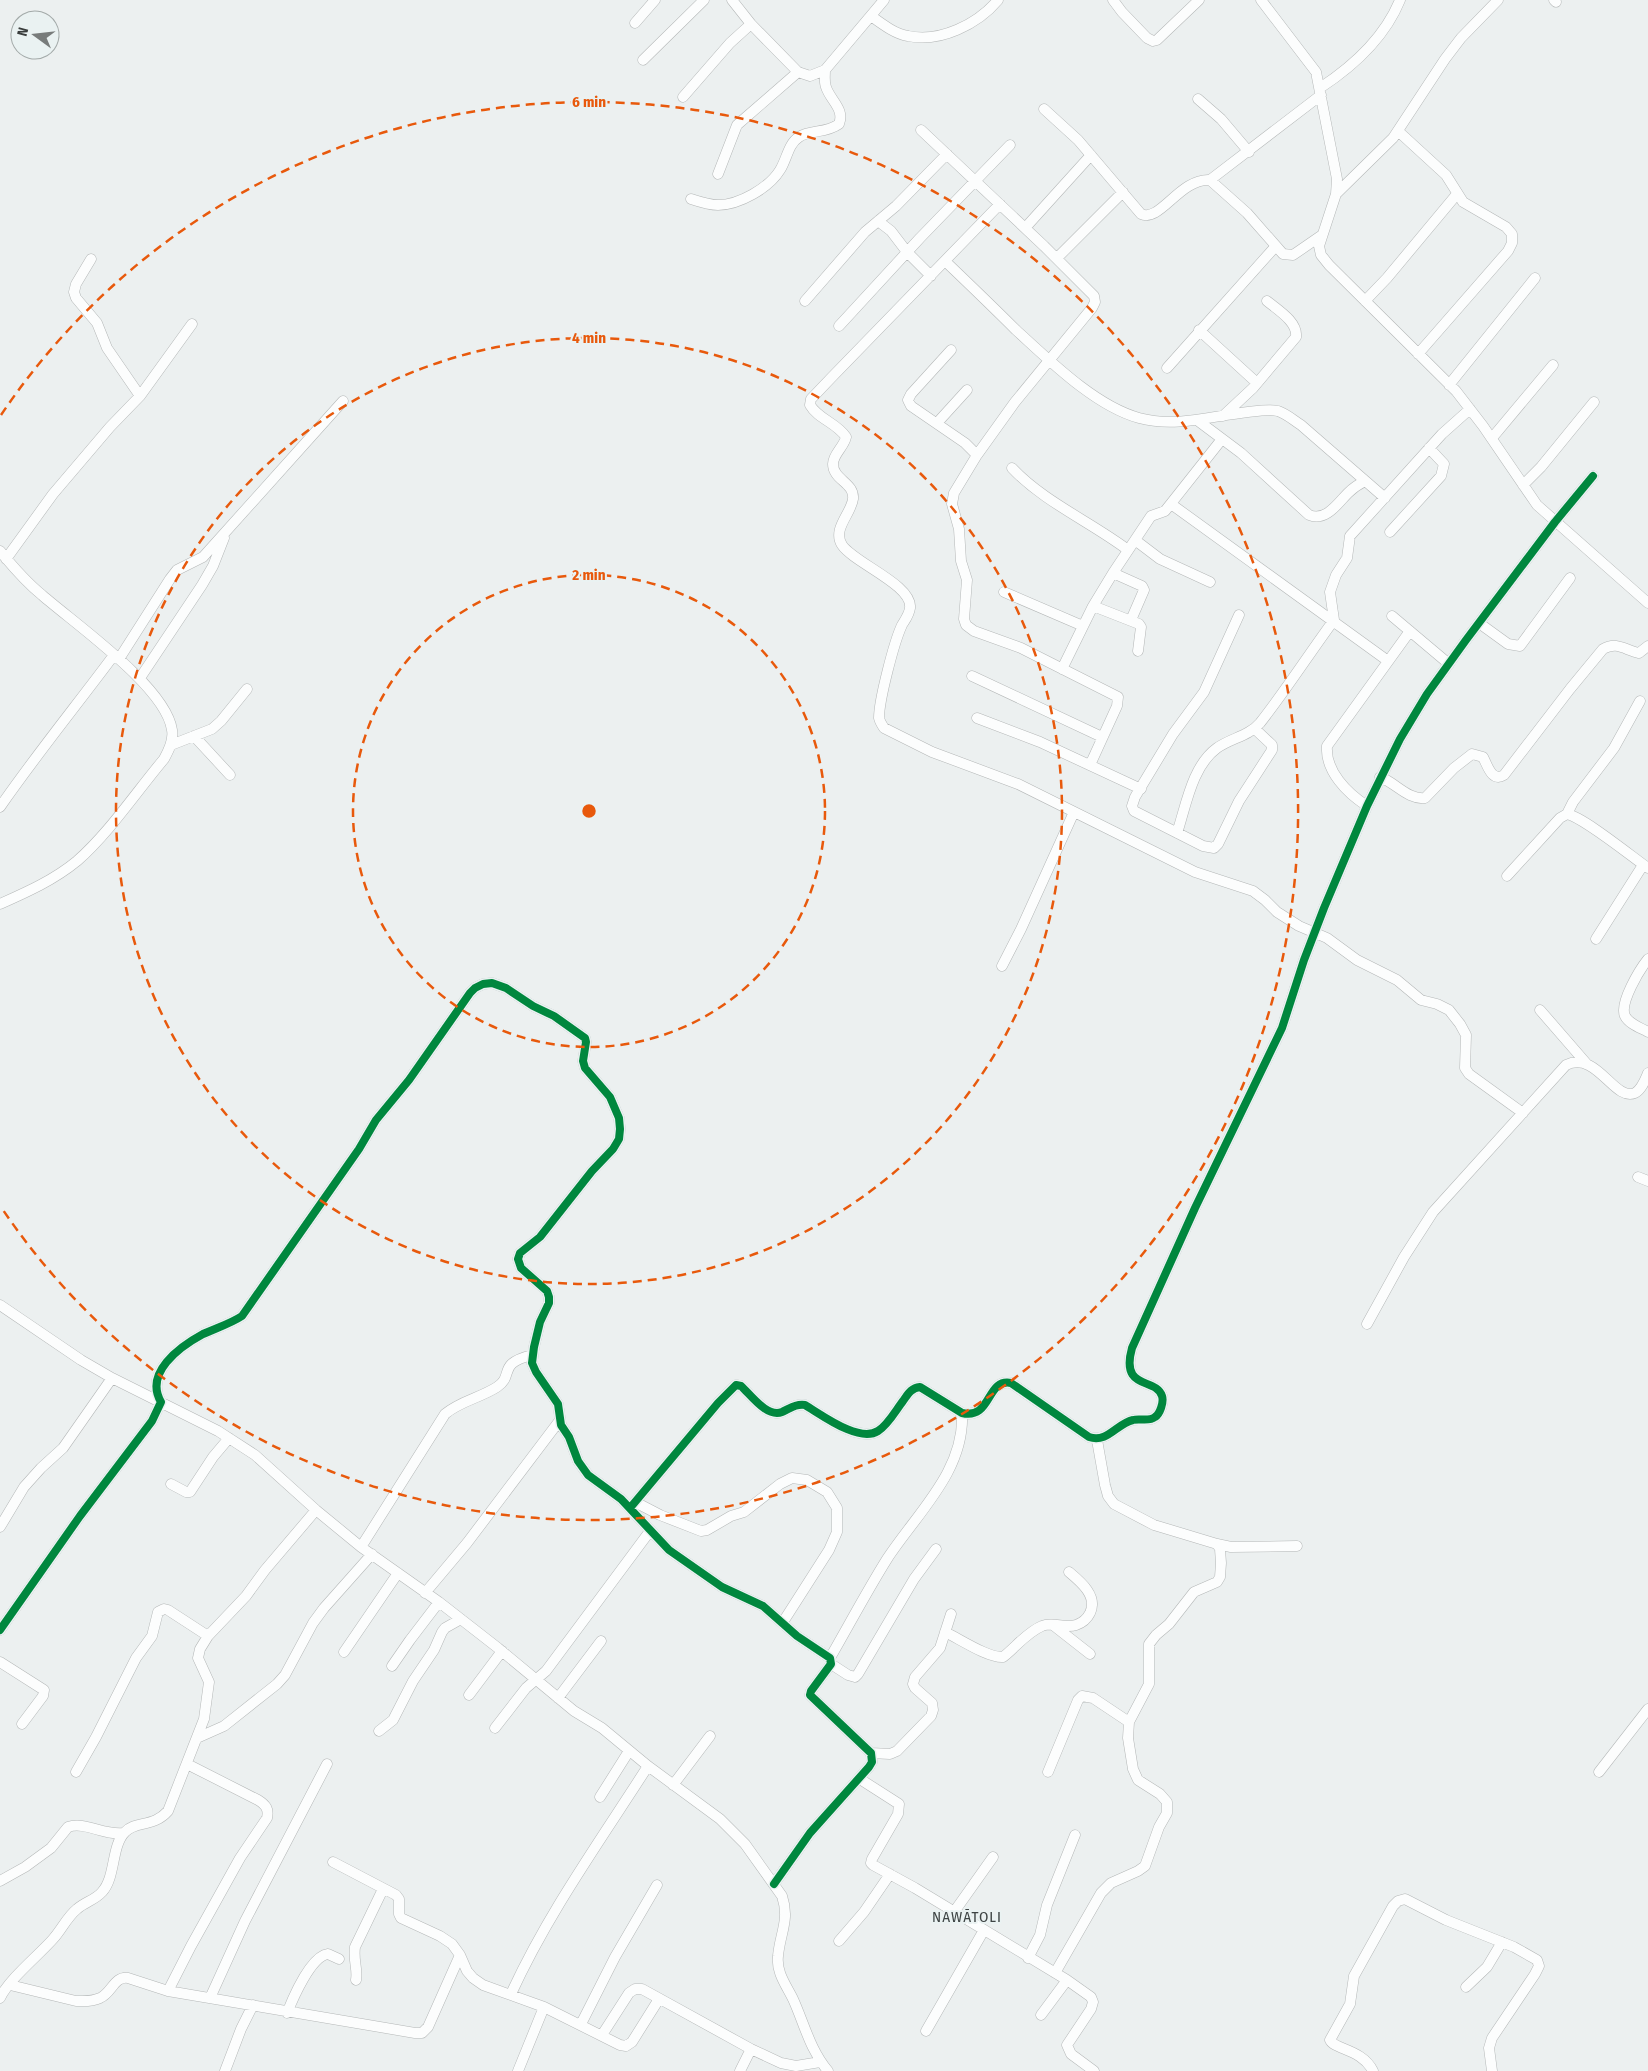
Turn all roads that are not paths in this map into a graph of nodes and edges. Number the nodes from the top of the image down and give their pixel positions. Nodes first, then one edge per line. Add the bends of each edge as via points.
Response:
1 (655, 0) edge
2 (704, 0) edge
3 (732, 0) edge
4 (884, 0) edge
5 (998, 0) edge
6 (1113, 0) edge
7 (1199, 0) edge
8 (1261, 0) edge
9 (1400, 0) edge
10 (1498, 0) edge
11 (870, 16) junction
12 (635, 23) dead end
13 (751, 24) junction
14 (643, 60) dead end
15 (825, 70) junction
16 (798, 72) junction
17 (1320, 92) junction
18 (683, 97) dead end
19 (1198, 99) dead end
20 (1044, 109) dead end
21 (921, 130) dead end
22 (1398, 131) junction
23 (1010, 145) dead end
24 (1248, 152) junction
25 (947, 154) junction
26 (1091, 156) junction
27 (718, 174) dead end
28 (1210, 180) junction
29 (975, 181) junction
30 (1123, 192) junction
31 (1336, 194) junction
32 (1457, 194) junction
33 (692, 199) dead end
34 (1000, 204) junction
35 (878, 221) junction
36 (1025, 228) junction
37 (1322, 235) junction
38 (1275, 246) junction
39 (907, 252) junction
40 (1056, 258) junction
41 (91, 259) dead end
42 (945, 262) junction
43 (931, 276) junction
44 (1536, 278) dead end
45 (805, 301) dead end
46 (1267, 301) dead end
47 (1365, 301) junction
48 (192, 324) dead end
49 (839, 326) dead end
50 (1199, 330) junction
51 (951, 350) dead end
52 (1418, 354) junction
53 (1049, 361) junction
54 (1553, 365) dead end
55 (1167, 368) dead end
56 (1258, 383) junction
57 (1449, 385) junction
58 (967, 390) dead end
59 (140, 396) junction
60 (343, 401) dead end
61 (1594, 402) dead end
62 (1470, 409) junction
63 (1223, 416) junction
64 (1197, 420) junction
65 (938, 423) junction
66 (1492, 438) junction
67 (1222, 439) junction
68 (1429, 448) junction
69 (978, 455) junction
70 (1012, 468) dead end
71 (1593, 476) dead end
72 (1364, 480) junction
73 (1523, 485) junction
74 (1385, 498) junction
75 (1172, 504) junction
76 (1555, 522) junction
77 (1390, 532) dead end
78 (225, 534) junction
79 (1135, 540) junction
80 (1128, 550) junction
81 (3, 555) edge
82 (1113, 573) junction
83 (1570, 578) dead end
84 (1210, 582) dead end
85 (1004, 592) dead end
86 (1648, 603) edge
87 (1093, 606) junction
88 (1239, 615) dead end
89 (1392, 616) dead end
90 (1131, 620) junction
91 (1334, 620) junction
92 (1479, 623) junction
93 (1083, 626) junction
94 (1410, 631) junction
95 (1648, 646) edge
96 (1138, 651) dead end
97 (116, 657) junction
98 (1388, 661) junction
99 (1449, 664) junction
100 (1062, 669) junction
101 (972, 676) dead end
102 (140, 678) junction
103 (247, 689) dead end
104 (1640, 701) dead end
105 (978, 718) dead end
106 (1254, 729) junction
107 (194, 736) junction
108 (1102, 737) junction
109 (171, 745) junction
110 (1090, 765) junction
111 (230, 775) dead end
112 (1380, 777) junction
113 (1141, 789) junction
114 (1367, 806) junction
115 (0, 807) edge
116 (1074, 812) junction
117 (1567, 814) junction
118 (1177, 833) junction
119 (1646, 866) edge
120 (1507, 876) dead end
121 (0, 904) edge
122 (1315, 933) junction
123 (1596, 939) dead end
124 (1648, 959) edge
125 (1002, 966) dead end
126 (1540, 1010) dead end
127 (1648, 1032) edge
128 (1586, 1063) junction
129 (1648, 1073) edge
130 (1523, 1113) junction
131 (0, 1305) edge
132 (1367, 1324) dead end
133 (532, 1354) junction
134 (112, 1378) junction
135 (160, 1402) junction
136 (962, 1413) junction
137 (560, 1420) junction
138 (229, 1438) junction
139 (1097, 1440) junction
140 (171, 1484) dead end
141 (633, 1505) junction
142 (316, 1510) junction
143 (0, 1527) edge
144 (650, 1531) junction
145 (1217, 1544) junction
146 (361, 1546) junction
147 (1297, 1546) dead end
148 (936, 1550) dead end
149 (372, 1554) junction
150 (1069, 1572) dead end
151 (398, 1573) junction
152 (425, 1593) junction
153 (439, 1602) junction
154 (951, 1614) dead end
155 (461, 1619) junction
156 (783, 1622) junction
157 (1050, 1624) junction
158 (0, 1630) edge
159 (945, 1632) junction
160 (208, 1636) junction
161 (601, 1641) dead end
162 (502, 1651) junction
163 (344, 1652) dead end
164 (1090, 1654) dead end
165 (830, 1661) junction
166 (0, 1662) edge
167 (392, 1666) dead end
168 (536, 1680) junction
169 (469, 1695) dead end
170 (558, 1698) junction
171 (1648, 1709) edge
172 (1129, 1722) junction
173 (22, 1724) dead end
174 (495, 1728) dead end
175 (380, 1731) dead end
176 (710, 1736) dead end
177 (197, 1738) junction
178 (630, 1751) junction
179 (871, 1753) junction
180 (187, 1764) junction
181 (327, 1764) dead end
182 (648, 1766) junction
183 (76, 1772) dead end
184 (1048, 1772) dead end
185 (1599, 1772) dead end
186 (860, 1779) junction
187 (673, 1785) junction
188 (600, 1797) dead end
189 (124, 1833) junction
190 (1075, 1835) dead end
191 (993, 1857) dead end
192 (332, 1862) dead end
193 (890, 1874) junction
194 (0, 1881) edge
195 (774, 1884) junction
196 (657, 1885) dead end
197 (382, 1889) junction
198 (954, 1912) junction
199 (984, 1930) junction
200 (840, 1941) dead end
201 (1502, 1942) junction
202 (460, 1955) junction
203 (1028, 1958) junction
204 (339, 1959) dead end
205 (1055, 1973) junction
206 (356, 1980) dead end
207 (1067, 1980) junction
208 (10, 1985) junction
209 (1466, 1987) dead end
210 (168, 1991) junction
211 (511, 1994) junction
212 (0, 1998) edge
213 (210, 1998) junction
214 (659, 1999) junction
215 (253, 2005) junction
216 (544, 2007) junction
217 (287, 2013) junction
218 (1041, 2015) dead end
219 (581, 2024) junction
220 (926, 2031) dead end
221 (602, 2035) junction
222 (751, 2049) junction
223 (820, 2062) junction
224 (1368, 2068) edge
225 (225, 2071) edge
226 (518, 2071) edge
227 (740, 2071) edge
228 (828, 2071) edge
229 (1094, 2071) edge
230 (1492, 2071) edge

1 - 12 street
2 - 14 street
3 - 13 street
4 - 11 street
5 - 11 street via 976,20 959,29 923,38 906,36
6 - 7 street via 1153,41
8 - 17 street via 1310,62 1316,72
9 - 17 street via 1367,49
10 - 22 street via 1450,52
11 - 15 street
13 - 16 street
13 - 18 street
15 - 16 street via 810,76
15 - 33 street via 826,86 842,117 839,124 798,138 781,169 752,193 719,205
16 - 27 street via 737,125
17 - 24 street
17 - 31 street via 1337,179
19 - 24 street via 1221,119
20 - 26 street
21 - 25 street
22 - 31 street
22 - 32 street via 1446,175
23 - 29 street
24 - 28 street
25 - 29 street
25 - 35 street
26 - 30 street
26 - 36 street
28 - 30 street via 1188,185 1151,216 1141,214
28 - 38 street via 1247,213
29 - 34 street
29 - 39 street
30 - 40 street
31 - 37 street
32 - 47 street
32 - 52 street via 1473,210 1506,227 1512,234 1512,243
34 - 36 street
34 - 42 street
35 - 39 street via 891,231
35 - 45 street
36 - 40 street
37 - 38 street via 1293,255 1283,254
37 - 47 street via 1321,255
38 - 50 street
39 - 43 street
39 - 49 street
40 - 53 street via 1091,292 1095,302
41 - 59 street via 76,284 76,298 97,323 107,348
42 - 43 street
42 - 53 street
43 - 116 street via 831,378 810,405 846,437 833,464 834,471 854,496 839,531 842,545 896,584 909,600 910,607 886,684 880,723 932,752 1018,784
44 - 57 street
46 - 56 street via 1294,325 1296,337
47 - 52 street
48 - 59 street
50 - 55 street
50 - 56 street
51 - 65 street via 908,400 911,406
52 - 57 street
53 - 64 street via 1088,391 1136,417 1157,422
53 - 69 street
54 - 66 street
56 - 63 street
57 - 62 street
58 - 65 street
59 - 81 street via 77,463
60 - 78 street
61 - 73 street via 1542,467
62 - 66 street
62 - 68 street
63 - 64 street
63 - 72 street via 1264,411 1288,415
64 - 67 street
65 - 69 street
66 - 73 street
67 - 72 street via 1314,517 1335,508
67 - 75 street
68 - 74 street
68 - 77 street via 1444,464 1441,476
69 - 100 street via 959,482 952,504 967,580 966,625
70 - 80 street via 1030,486
71 - 76 street
72 - 74 street
73 - 76 street
74 - 91 street via 1350,536 1348,558 1336,574 1330,592
75 - 79 street via 1165,511 1151,516
75 - 91 street
76 - 86 street
76 - 92 street
78 - 97 street via 203,557 177,570
78 - 102 street via 202,585
79 - 80 street
79 - 84 street via 1160,559
80 - 82 street
81 - 97 street via 41,594
82 - 87 street
82 - 90 street via 1142,586 1144,590
83 - 92 street via 1520,646 1508,644
85 - 93 street
87 - 90 street
87 - 93 street
88 - 113 street via 1204,692 1173,734
89 - 94 street
90 - 96 street via 1141,627
91 - 98 street
91 - 106 street
92 - 99 street
93 - 100 street
94 - 98 street
94 - 99 street
95 - 112 street via 1639,653 1617,645 1603,649 1500,778 1491,773 1483,758 1472,754 1425,798 1413,798
97 - 102 street
97 - 115 street via 33,760
98 - 114 street via 1326,746 1329,764 1339,780
99 - 112 street via 1427,694
100 - 108 street via 1118,697
101 - 108 street
102 - 109 street via 165,713 172,730
103 - 107 street via 212,730
104 - 117 street via 1614,748
105 - 110 street
106 - 118 street via 1217,748 1206,758 1194,782
106 - 118 street via 1272,745 1272,750 1239,801 1218,844 1208,848
107 - 109 street
107 - 111 street
108 - 110 street
109 - 121 street via 164,759 77,861 36,888
110 - 113 street
112 - 114 street
113 - 118 street via 1132,806 1134,811
114 - 122 street
116 - 122 street via 1195,872 1253,891 1277,912
116 - 125 street
117 - 119 street via 1584,822
117 - 120 street
119 - 123 street
122 - 130 street via 1357,960 1397,980 1421,1000 1449,1010 1466,1035 1465,1068 1469,1074
122 - 139 street via 1282,1028 1132,1348 1129,1366 1132,1374 1162,1395 1158,1415 1133,1420
124 - 127 street via 1638,972 1624,1010 1631,1022
126 - 128 street
128 - 129 street via 1629,1094 1641,1087
128 - 130 street via 1575,1061 1566,1065
130 - 132 street via 1433,1212
131 - 134 street
133 - 135 street via 549,1297 547,1291 521,1268 518,1259 613,1149 620,1129 619,1118 610,1097 585,1068 585,1038 511,990 492,983 483,984 470,993 409,1080 376,1120 242,1316 201,1335 168,1360 155,1387
133 - 137 street via 536,1372 558,1404
133 - 146 street via 511,1363 499,1386 445,1414
134 - 135 street
134 - 143 street via 63,1448 24,1487
135 - 138 street
135 - 158 street via 152,1421
136 - 139 street via 976,1414 999,1385 1011,1383
136 - 141 street via 927,1389 913,1388 881,1430 864,1435 854,1433 805,1405 798,1404 781,1413 768,1411 741,1386 736,1386 712,1409
136 - 165 street via 960,1441 939,1487 885,1563
137 - 141 street via 582,1467
137 - 152 street via 472,1537
138 - 140 street via 190,1492
138 - 142 street via 276,1472
139 - 145 street via 1105,1485 1114,1504 1154,1525
141 - 144 street
141 - 156 street via 701,1531 744,1512 792,1478 807,1480 826,1492 837,1508 837,1532
142 - 146 street
142 - 160 street via 246,1596
144 - 156 street via 693,1568 763,1606
144 - 168 street
145 - 147 street via 1231,1547
145 - 172 street via 1220,1549 1220,1577 1217,1582 1194,1592 1170,1624 1149,1644 1149,1684
146 - 149 street
148 - 165 street via 914,1580 858,1674 848,1675
149 - 151 street
149 - 177 street via 324,1608 277,1684 224,1726
150 - 157 street via 1089,1592 1091,1611 1084,1621 1075,1626
151 - 152 street
151 - 163 street
152 - 153 street
153 - 155 street
153 - 167 street
154 - 159 street
155 - 162 street
155 - 175 street via 442,1632 393,1720
156 - 165 street
157 - 159 street via 1036,1629 1003,1657 997,1658
157 - 164 street
159 - 179 street via 937,1654 915,1677 913,1684 932,1702 931,1716 897,1751
160 - 177 street via 198,1658 208,1682 204,1719
160 - 183 street via 168,1610 158,1612 152,1636 133,1663
161 - 170 street
162 - 168 street
162 - 169 street
165 - 179 street via 810,1695
166 - 173 street via 44,1690
168 - 170 street
168 - 174 street
170 - 178 street
171 - 185 street
172 - 184 street via 1093,1698 1082,1696
172 - 205 street via 1132,1769 1138,1780 1167,1802 1167,1814 1145,1866 1111,1883 1101,1893
176 - 187 street
177 - 180 street
178 - 182 street
178 - 188 street
179 - 186 street via 872,1762
180 - 189 street via 168,1811 161,1818
180 - 210 street via 258,1800 266,1805 268,1812
181 - 213 street via 245,1920
182 - 187 street
182 - 211 street via 564,1896
186 - 193 street via 900,1804 898,1814 871,1862
186 - 195 street via 810,1833
187 - 195 street via 734,1832
189 - 194 street via 102,1832 75,1824 68,1827 51,1848
189 - 208 street via 103,1891 77,1909
190 - 203 street via 1047,1904 1040,1935
191 - 198 street
192 - 197 street
193 - 198 street
193 - 200 street
195 - 223 street via 786,1908 778,1957 779,1972
196 - 219 street
197 - 202 street via 399,1899 401,1918 440,1936
197 - 206 street via 355,1947
198 - 199 street
199 - 203 street
199 - 220 street
201 - 209 street via 1487,1967
201 - 224 street via 1446,1920 1405,1899 1398,1901 1354,1976 1350,2004 1330,2040 1335,2046 1358,2054
201 - 230 street via 1531,1956 1539,1966 1492,2038
202 - 211 street via 466,1971 473,1978 490,1988
202 - 217 street via 428,2027 422,2033
203 - 205 street
204 - 217 street via 328,1954 320,1957 299,1984
205 - 207 street
207 - 218 street
207 - 229 street via 1091,1997 1093,2002 1067,2045 1071,2054
208 - 210 street via 87,2002 106,1995 122,1977
208 - 212 street
210 - 213 street
211 - 216 street
213 - 215 street
214 - 221 street via 642,1989 635,1989 629,1993
214 - 221 street via 632,2042 626,2046
214 - 222 street
215 - 217 street
215 - 225 street
216 - 219 street
216 - 226 street
219 - 221 street
222 - 223 street via 796,2066
222 - 227 street
223 - 228 street

